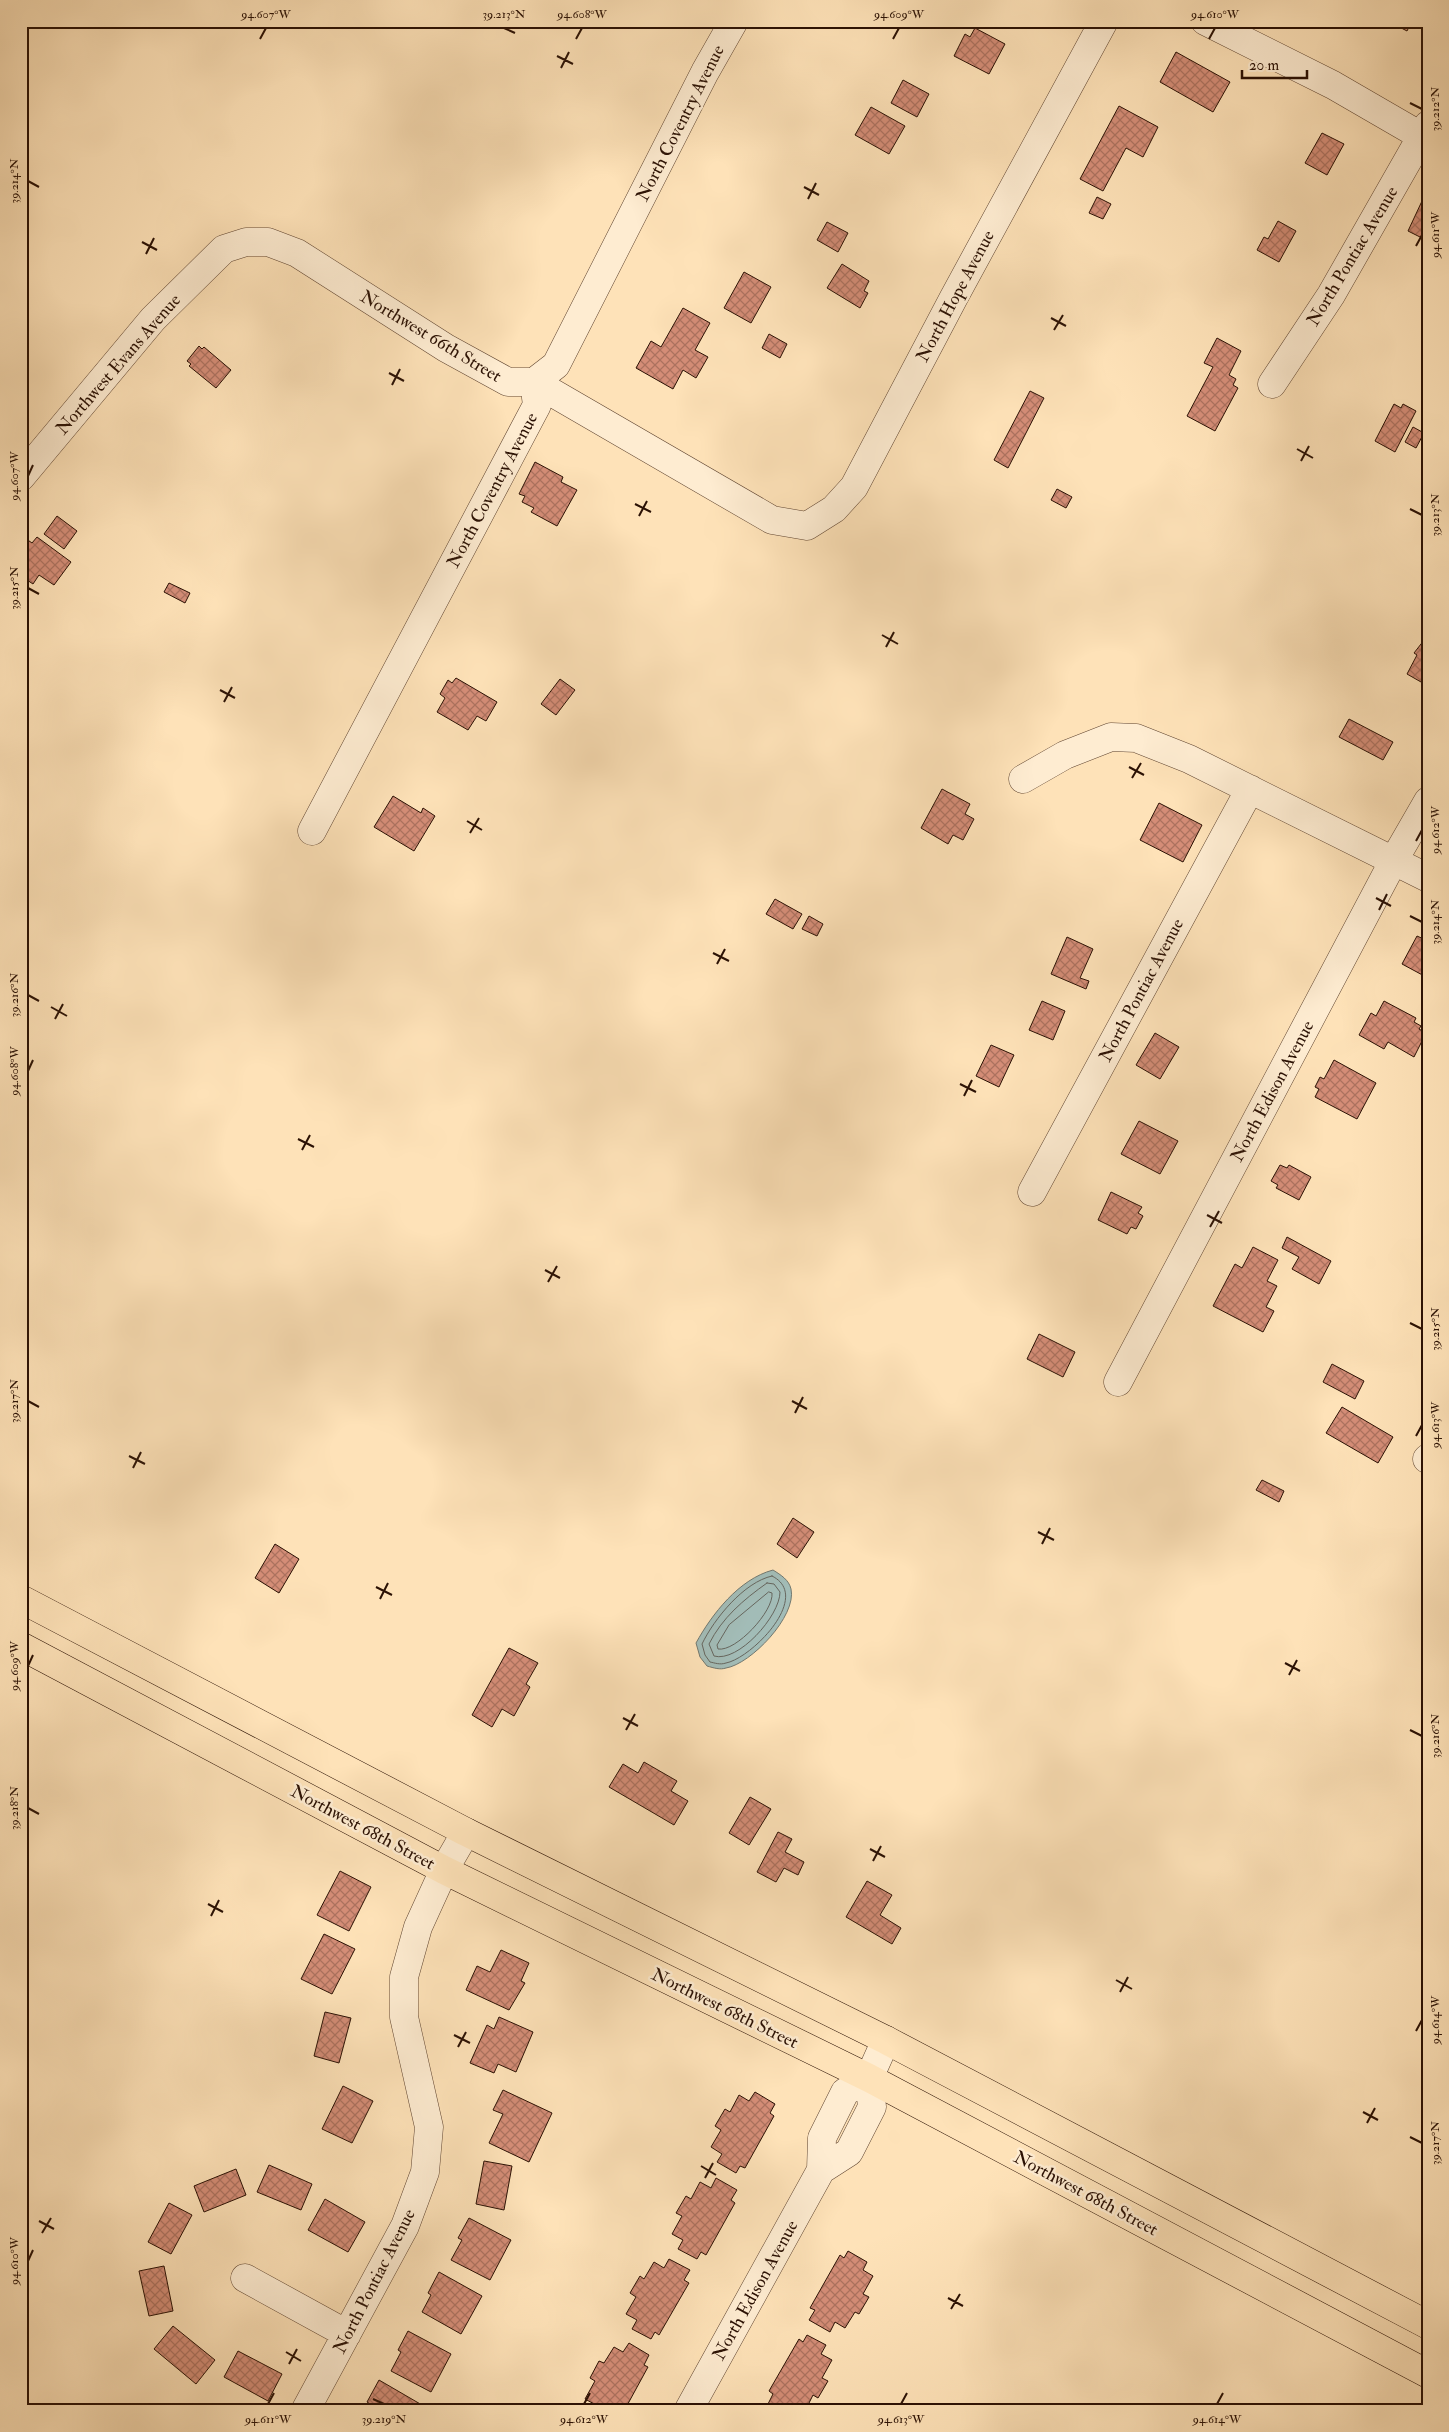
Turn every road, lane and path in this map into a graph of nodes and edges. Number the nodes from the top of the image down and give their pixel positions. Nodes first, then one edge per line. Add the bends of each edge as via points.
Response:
1 (734, 21) edge
2 (1104, 21) edge
3 (1205, 21) edge
4 (1426, 134) edge
5 (246, 242) joint
6 (534, 382) junction
7 (1272, 384) dead end
8 (21, 477) edge
9 (1024, 778) dead end
10 (1250, 789) junction
11 (1428, 801) edge
12 (312, 831) dead end
13 (1394, 860) junction
14 (1428, 878) edge
15 (1032, 1192) dead end
16 (1118, 1382) dead end
17 (21, 1599) edge
18 (21, 1646) edge
19 (466, 1832) junction
20 (444, 1870) junction
21 (886, 2040) junction
22 (869, 2078) junction
23 (245, 2278) dead end
24 (1396, 2308) junction
25 (1428, 2325) edge
26 (347, 2334) junction
27 (1374, 2345) junction
28 (1428, 2374) edge
29 (305, 2411) edge
30 (688, 2411) edge

1 - 6 street, North Coventry Avenue via 556,365
2 - 6 street, North Hope Avenue via 854,487 834,509 807,526 772,520
3 - 4 street
4 - 7 street, North Pontiac Avenue via 1331,295
5 - 6 street, Northwest 66th Street via 268,242 297,253 462,357 508,382
5 - 8 street, Northwest Evans Avenue via 224,250 153,319
6 - 12 street, North Coventry Avenue via 537,405
9 - 10 street via 1065,755 1111,737 1136,738
10 - 13 street
10 - 15 street, North Pontiac Avenue
11 - 13 street, North Edison Avenue
13 - 14 street
13 - 16 street, North Edison Avenue
17 - 19 main road
18 - 20 main road, Northwest 68th Street
19 - 20 street, North Pontiac Avenue
19 - 21 main road
20 - 22 main road, Northwest 68th Street
20 - 26 street, North Pontiac Avenue via 418,1927 404,1977 404,2017 429,2127 425,2172 405,2226
21 - 22 street
21 - 24 main road
22 - 27 main road, Northwest 68th Street
22 - 30 street, North Edison Avenue via 845,2092 822,2138 821,2170
23 - 26 street
24 - 25 main road
24 - 27 main road
26 - 29 street, North Pontiac Avenue
27 - 28 main road, Northwest 68th Street

